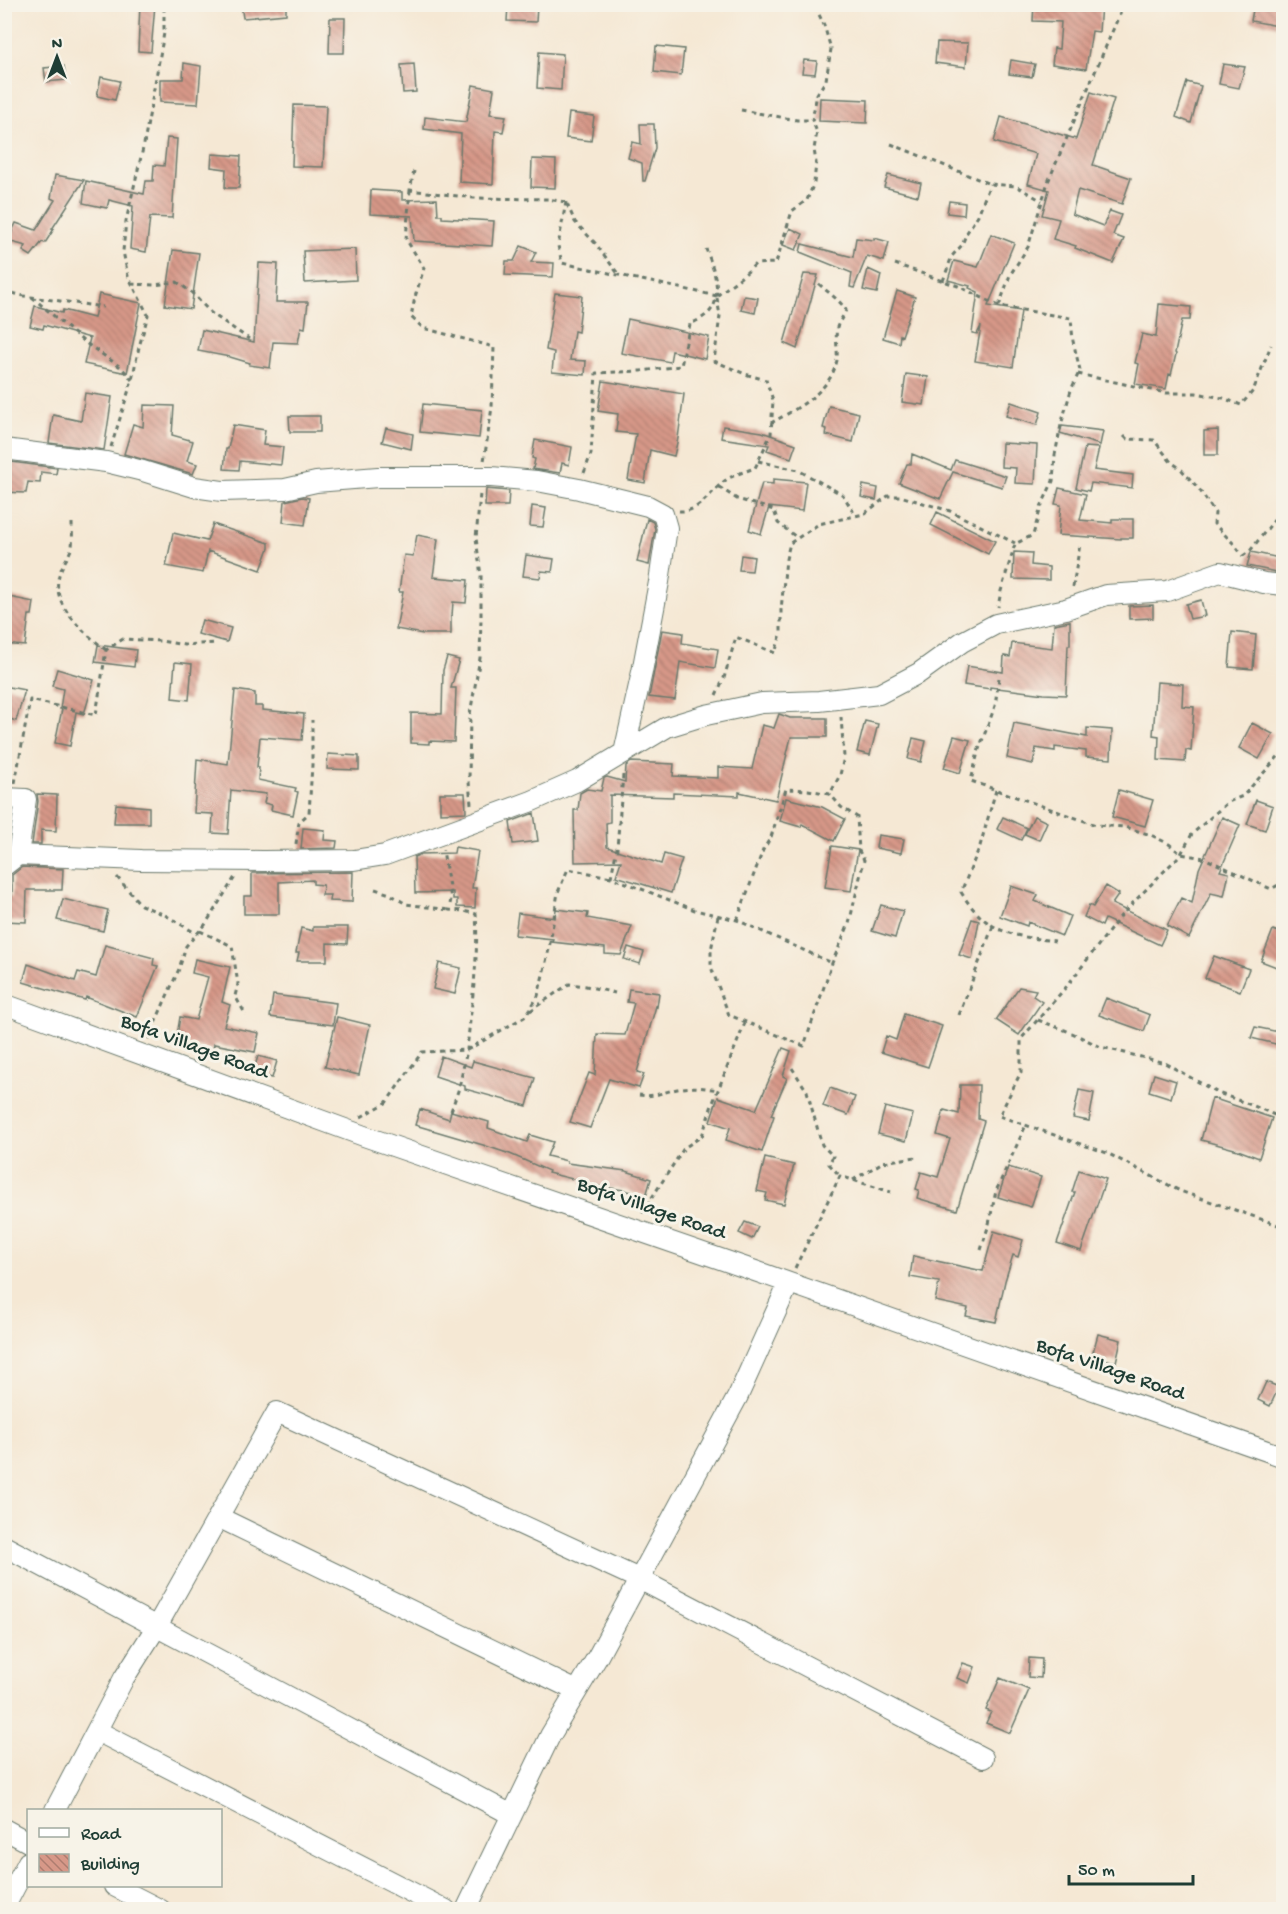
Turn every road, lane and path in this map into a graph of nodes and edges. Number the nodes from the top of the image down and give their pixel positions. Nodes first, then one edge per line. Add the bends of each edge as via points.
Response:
1 (164, 4) edge
2 (814, 4) edge
3 (1124, 4) edge
4 (741, 110) dead end
5 (812, 120) junction
6 (891, 144) dead end
7 (414, 171) dead end
8 (990, 184) junction
9 (410, 190) junction
10 (1042, 201) junction
11 (566, 202) junction
12 (706, 249) dead end
13 (895, 264) dead end
14 (619, 276) junction
15 (943, 282) junction
16 (818, 283) dead end
17 (131, 284) junction
18 (4, 291) edge
19 (717, 296) junction
20 (32, 297) junction
21 (999, 306) junction
22 (103, 307) dead end
23 (249, 339) dead end
24 (1270, 345) dead end
25 (1078, 374) junction
26 (132, 380) junction
27 (771, 423) junction
28 (1124, 436) dead end
29 (4, 449) edge
30 (758, 461) junction
31 (106, 462) junction
32 (482, 477) junction
33 (719, 487) junction
34 (579, 489) junction
35 (654, 510) junction
36 (1284, 511) edge
37 (856, 516) junction
38 (72, 523) dead end
39 (797, 538) junction
40 (1015, 544) junction
41 (1080, 544) dead end
42 (1243, 556) junction
43 (1220, 572) junction
44 (1284, 585) edge
45 (1066, 609) junction
46 (996, 624) junction
47 (217, 643) dead end
48 (106, 650) junction
49 (999, 678) dead end
50 (842, 699) junction
51 (706, 715) junction
52 (312, 720) dead end
53 (1284, 750) edge
54 (624, 753) junction
55 (996, 790) junction
56 (830, 794) junction
57 (8, 799) edge
58 (473, 824) junction
59 (440, 834) junction
60 (1181, 854) junction
61 (110, 858) junction
62 (245, 860) junction
63 (11, 861) edge
64 (294, 861) junction
65 (611, 877) junction
66 (1284, 882) edge
67 (375, 889) dead end
68 (449, 910) junction
69 (718, 916) junction
70 (737, 920) junction
71 (993, 926) junction
72 (200, 931) junction
73 (197, 934) junction
74 (1055, 941) dead end
75 (832, 963) junction
76 (615, 993) dead end
77 (6, 1010) edge
78 (528, 1012) junction
79 (246, 1015) dead end
80 (959, 1015) dead end
81 (1038, 1020) junction
82 (745, 1023) junction
83 (467, 1050) junction
84 (142, 1054) junction
85 (792, 1068) dead end
86 (718, 1090) junction
87 (639, 1095) dead end
88 (451, 1111) dead end
89 (1284, 1119) edge
90 (1026, 1125) junction
91 (341, 1128) junction
92 (916, 1157) dead end
93 (840, 1176) junction
94 (853, 1180) junction
95 (891, 1192) dead end
96 (1284, 1227) edge
97 (632, 1229) junction
98 (981, 1250) dead end
99 (789, 1283) junction
100 (1284, 1458) edge
101 (218, 1517) junction
102 (4, 1546) edge
103 (639, 1579) junction
104 (157, 1626) junction
105 (577, 1690) junction
106 (97, 1731) junction
107 (983, 1758) dead end
108 (56, 1809) edge
109 (512, 1815) junction
110 (4, 1829) edge
111 (27, 1841) edge
112 (27, 1864) edge
113 (116, 1887) edge
114 (4, 1908) edge
115 (161, 1910) edge
116 (446, 1910) edge
117 (466, 1910) edge

1 - 17 path via 164,33 126,221 123,251
2 - 5 path via 831,49 826,80 817,94
3 - 10 path
4 - 5 path
5 - 19 path via 817,132 814,183 807,200 792,210 776,263 755,264
6 - 8 path
7 - 9 path
8 - 10 path via 1016,186
8 - 15 path via 978,215 952,256
9 - 11 path via 474,198
9 - 32 path via 406,238 424,268 411,317 423,328 494,347 492,407
10 - 21 path via 1028,247 1010,275
11 - 14 path via 575,222
11 - 14 path via 558,246 562,263
12 - 19 path
13 - 15 path
14 - 19 path
15 - 21 path
16 - 27 path via 840,300 846,310 837,327 837,360 827,384
17 - 23 path via 177,282 211,313
17 - 26 path via 148,315
18 - 20 path
19 - 27 path via 720,316 714,361 766,380 773,400
19 - 34 path via 708,314 690,324 681,366 596,373 591,454
20 - 22 path
20 - 26 path
21 - 25 path via 1071,318
24 - 25 path via 1253,391 1241,405 1223,398 1166,393
25 - 40 path via 1061,425 1053,481 1033,535
26 - 31 path
27 - 30 path via 771,434
28 - 42 path via 1154,440 1198,489 1215,513 1214,525
29 - 31 street
30 - 33 path via 755,468 727,479
30 - 37 path via 798,470 843,495
31 - 32 street via 222,491 285,489 378,477
32 - 34 street
32 - 58 path via 476,538 481,576 480,658 470,714
33 - 35 path via 687,512
33 - 39 path via 737,499 774,510 778,523
34 - 35 street
35 - 54 street via 663,514 667,528
36 - 42 path
37 - 39 path via 819,525
37 - 40 path via 888,496 900,496 950,511
38 - 48 path via 72,548 57,585 61,601
39 - 51 path via 790,543 786,559 781,634 775,653 736,637 724,678
40 - 46 path
41 - 45 path
42 - 43 path
43 - 44 street
43 - 45 street via 1167,591 1106,595
45 - 46 street
46 - 50 street via 898,685 879,694
47 - 48 path via 184,645 123,639
48 - 57 path via 96,715 30,700
49 - 55 path via 995,706 971,781
50 - 51 street via 762,703
50 - 56 path via 844,758
51 - 54 street via 667,727
52 - 64 path via 309,813 299,822
53 - 60 path via 1243,796 1227,802 1192,834
54 - 58 street via 577,781
54 - 65 path
55 - 60 path via 1096,825 1125,827 1151,835
55 - 71 path via 980,846 961,892 969,906
56 - 70 path via 786,789
56 - 75 path via 857,817 859,851 864,860 849,924
57 - 63 street via 26,799
58 - 59 street
59 - 64 street via 385,855
59 - 68 path
60 - 66 path via 1204,858 1271,889
60 - 81 path via 1123,913
61 - 62 street
61 - 63 street
61 - 73 path via 118,880 141,904
62 - 64 street
62 - 72 path
65 - 69 path
65 - 78 path via 568,869 558,892 538,996
67 - 68 path via 406,904
68 - 83 path via 476,914 476,964
69 - 70 path
69 - 82 path via 711,967 729,1016
70 - 75 path
71 - 74 path via 1006,933
71 - 80 path
72 - 73 path
72 - 79 path via 232,946 236,996
73 - 84 path via 186,946
75 - 82 path via 804,1046
76 - 78 path via 569,984
77 - 84 street, Bofa Village Road
78 - 83 path
81 - 89 path via 1101,1047 1166,1063 1218,1093
81 - 90 path via 1021,1039 1021,1072 999,1116
82 - 86 path
83 - 88 path
83 - 91 path via 422,1052 386,1103
84 - 91 street, Bofa Village Road
85 - 93 path via 807,1091 822,1145 833,1156 829,1164
86 - 87 path via 682,1088 651,1097
86 - 97 path via 702,1136 684,1148
90 - 96 path via 1107,1154 1180,1191
90 - 98 path via 996,1191
91 - 97 street, Bofa Village Road
92 - 94 path via 883,1162
93 - 94 path
93 - 99 path
94 - 95 path
97 - 99 street, Bofa Village Road
99 - 100 street, Bofa Village Road
99 - 103 street via 738,1396
101 - 103 street via 277,1412
101 - 104 street
101 - 105 street
102 - 104 street
103 - 105 street
103 - 107 street
104 - 106 street
104 - 109 street
105 - 109 street
106 - 108 street
106 - 116 street
109 - 117 street
110 - 111 street
112 - 114 street
113 - 115 street

